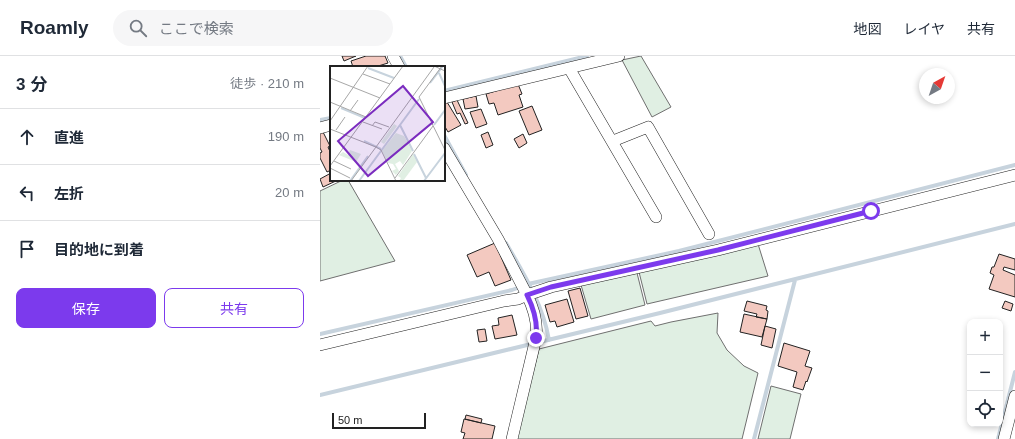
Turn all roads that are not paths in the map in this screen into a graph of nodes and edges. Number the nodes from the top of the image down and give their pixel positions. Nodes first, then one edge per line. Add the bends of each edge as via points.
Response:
1 (393, 56) edge
2 (617, 56) edge
3 (398, 66) edge
4 (569, 68) junction
5 (445, 98) edge
6 (330, 125) edge
7 (320, 128) edge
8 (613, 142) junction
9 (445, 150) edge
10 (1015, 175) edge
11 (656, 217) dead end
12 (709, 234) dead end
13 (528, 290) junction
14 (320, 345) edge
15 (1015, 396) edge
16 (512, 439) edge
17 (1004, 439) edge

1 - 3 street
2 - 4 street
4 - 5 street
4 - 8 street
6 - 7 street
8 - 11 street
8 - 12 street via 648,127
9 - 13 street
10 - 13 street via 718,250
13 - 14 street via 518,299
13 - 16 street via 535,314 536,338
15 - 17 street

